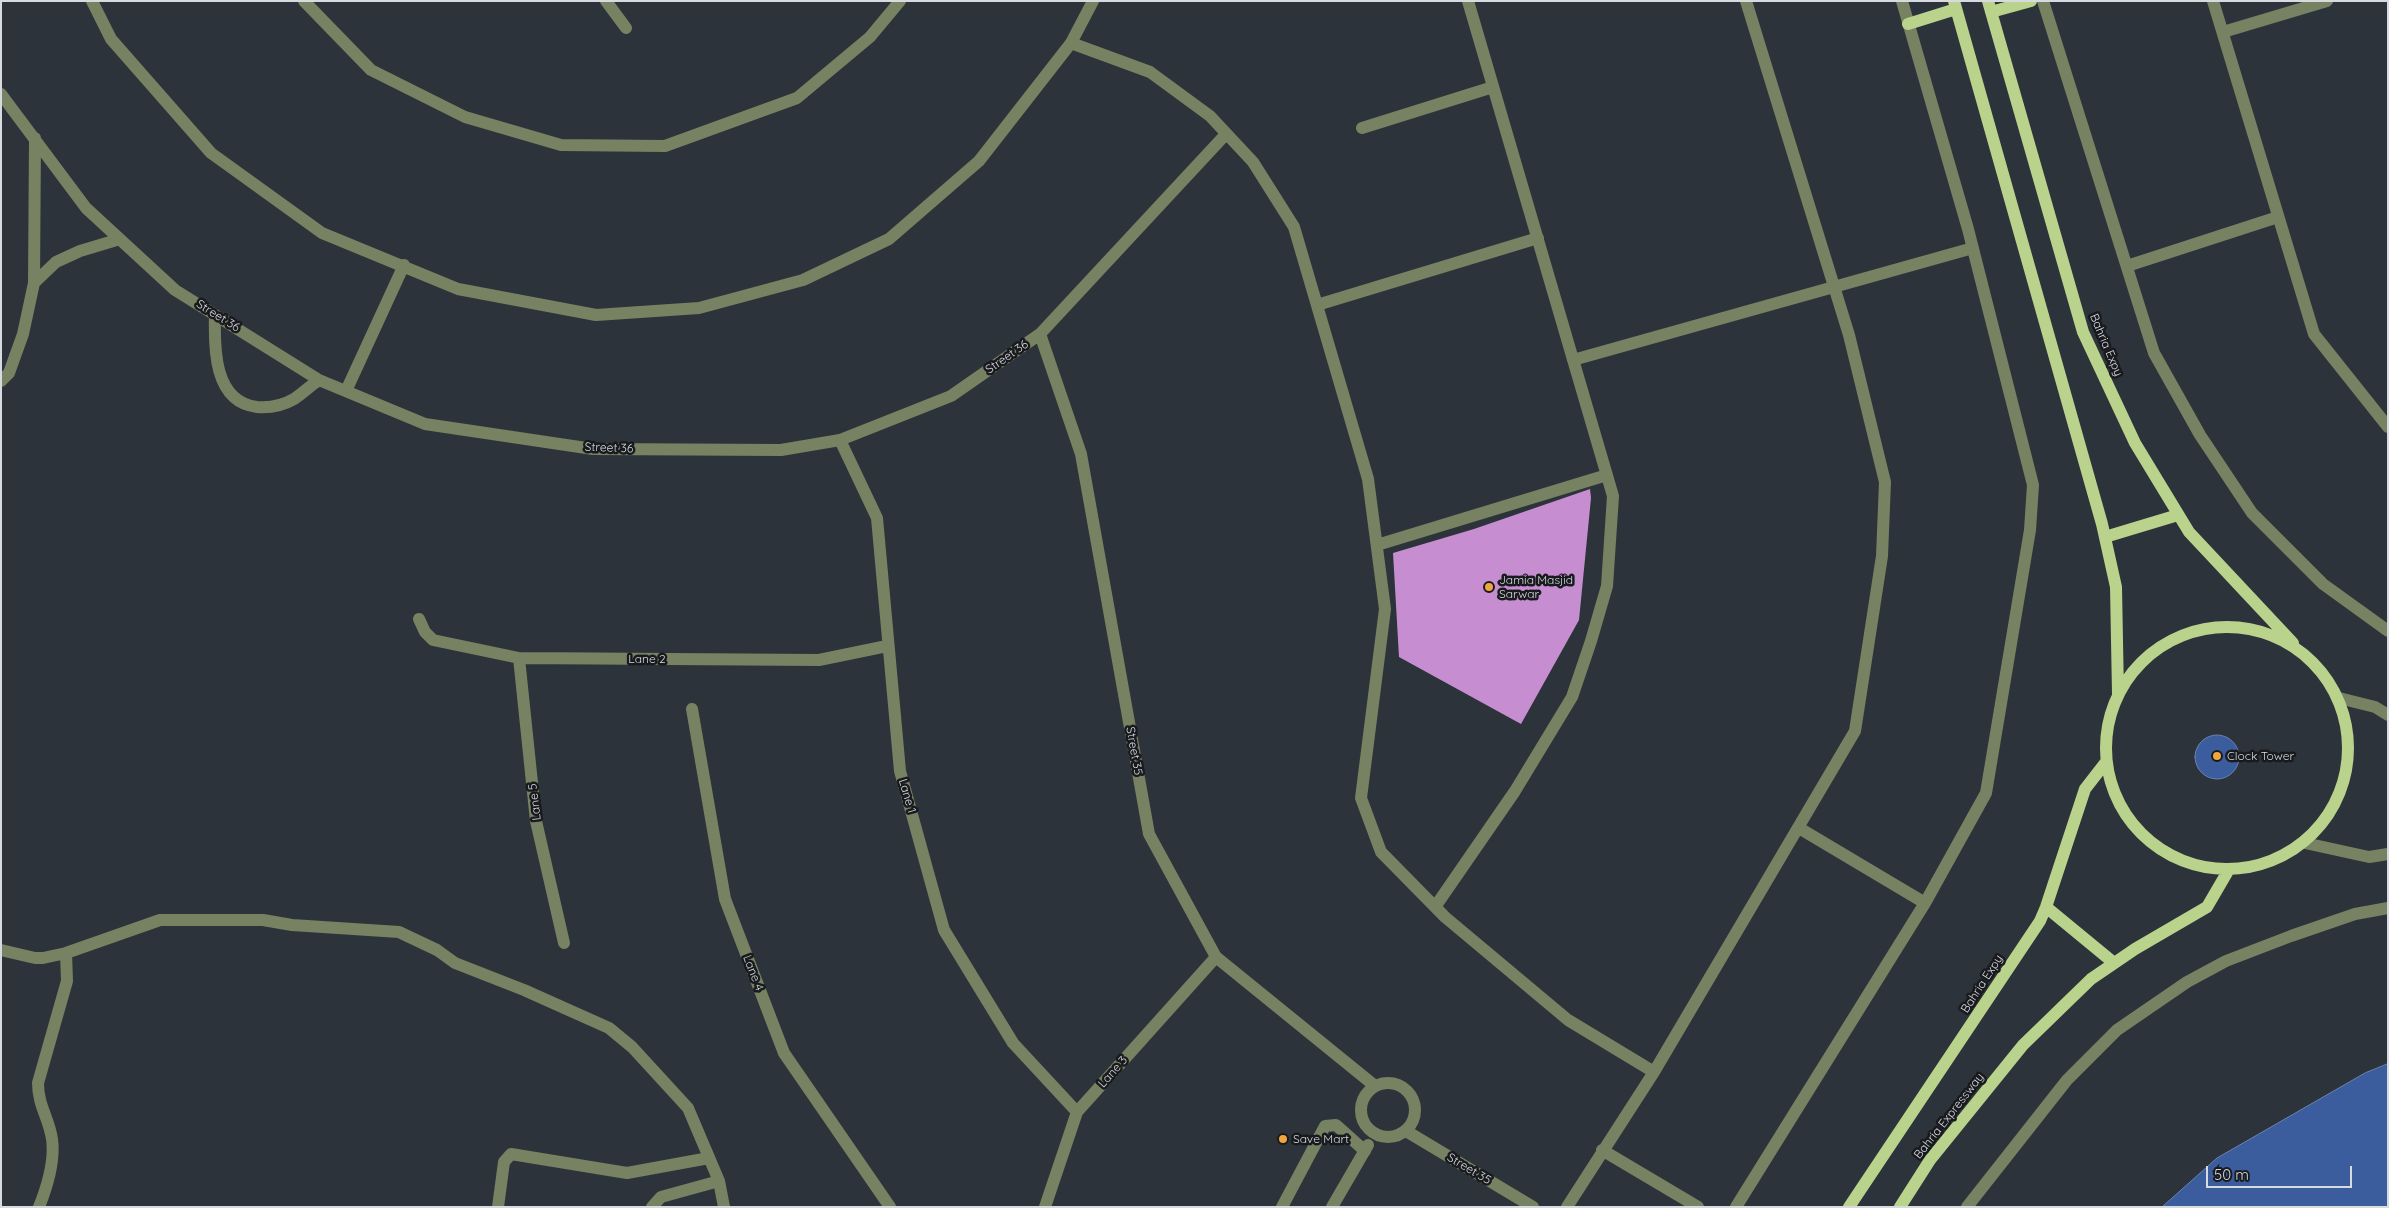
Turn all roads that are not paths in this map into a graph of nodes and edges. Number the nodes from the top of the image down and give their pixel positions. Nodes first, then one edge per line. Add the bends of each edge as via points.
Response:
1 (92, 1) edge
2 (304, 1) edge
3 (606, 1) edge
4 (900, 1) edge
5 (1093, 1) edge
6 (1468, 1) edge
7 (1746, 1) edge
8 (1902, 1) edge
9 (2031, 1) edge
10 (2043, 1) edge
11 (2213, 1) edge
12 (2327, 1) edge
13 (1955, 5) edge
14 (1990, 6) edge
15 (1908, 24) junction
16 (626, 28) dead end
17 (2223, 32) junction
18 (1071, 43) junction
19 (1493, 87) junction
20 (1, 94) edge
21 (1362, 128) dead end
22 (1226, 134) junction
23 (35, 138) junction
24 (2278, 217) junction
25 (1538, 238) junction
26 (120, 239) junction
27 (1973, 248) junction
28 (404, 265) junction
29 (2127, 266) junction
30 (34, 283) junction
31 (1834, 286) junction
32 (1317, 305) junction
33 (215, 315) junction
34 (1040, 334) junction
35 (1573, 360) junction
36 (318, 380) junction
37 (1, 381) edge
38 (346, 391) junction
39 (2388, 427) edge
40 (840, 440) junction
41 (1607, 475) junction
42 (2178, 515) junction
43 (2105, 536) junction
44 (1377, 545) junction
45 (419, 619) dead end
46 (2388, 631) edge
47 (888, 646) junction
48 (2298, 648) junction
49 (519, 658) junction
50 (2118, 694) junction
51 (2339, 698) junction
52 (692, 708) dead end
53 (2388, 715) edge
54 (2106, 762) junction
55 (1799, 828) junction
56 (2305, 843) junction
57 (2388, 854) edge
58 (2228, 871) junction
59 (1925, 903) junction
60 (1435, 907) junction
61 (2046, 907) junction
62 (2388, 908) edge
63 (564, 943) dead end
64 (1, 950) edge
65 (66, 953) junction
66 (1216, 957) junction
67 (2114, 962) junction
68 (1654, 1072) junction
69 (1375, 1086) junction
70 (1077, 1112) junction
71 (1406, 1130) junction
72 (1374, 1134) junction
73 (1602, 1150) junction
74 (1365, 1151) junction
75 (709, 1158) junction
76 (719, 1181) junction
77 (1338, 1205) edge
78 (39, 1207) edge
79 (498, 1207) edge
80 (652, 1207) edge
81 (724, 1207) edge
82 (890, 1207) edge
83 (1045, 1207) edge
84 (1282, 1207) edge
85 (1532, 1207) edge
86 (1567, 1207) edge
87 (1698, 1207) edge
88 (1736, 1207) edge
89 (1849, 1207) edge
90 (1900, 1207) edge
91 (1967, 1207) edge

1 - 28 street via 111,39 211,153 322,233
2 - 4 street via 371,70 465,117 561,145 646,146 665,146 797,98 870,37
3 - 16 street
5 - 18 street
6 - 19 street
7 - 31 street
8 - 15 street
9 - 14 main road
10 - 29 street
11 - 17 street
12 - 17 street
13 - 15 main road
13 - 43 main road
14 - 42 main road, Bahria Expy via 2084,332 2135,443
15 - 27 street
17 - 24 street
18 - 22 street via 1150,72 1210,116
18 - 28 street via 979,161 889,239 803,280 698,308 596,315 458,290
19 - 21 street
19 - 25 street
20 - 23 street, Street 36
22 - 32 street via 1253,162 1294,227
22 - 34 street, Street 36
23 - 26 street, Street 36 via 86,208
23 - 30 street
24 - 29 street
24 - 39 street via 2314,334
25 - 32 street
25 - 35 street
26 - 30 street via 56,262
26 - 33 street, Street 36 via 175,290
27 - 31 street
27 - 59 street via 2033,485 2030,530 1986,793
28 - 38 street
29 - 46 street via 2154,353 2200,435 2252,513 2323,584
30 - 37 street via 23,334 10,373
31 - 35 street
31 - 55 street via 1885,482 1882,556 1855,732
32 - 44 street via 1368,479
33 - 36 street, Street 36
33 - 36 street via 214,350 219,370 229,393 244,405 270,408 293,400
34 - 40 street, Street 36 via 951,396
34 - 66 street, Street 35 via 1081,454 1149,834
35 - 41 street
36 - 38 street, Street 36
38 - 40 street, Street 36 via 425,424 594,449 781,450
40 - 47 street, Lane 1 via 877,518
41 - 44 street
41 - 60 street via 1613,496 1607,586 1572,697 1514,791
42 - 43 main road
42 - 48 main road, Bahria Expy via 2189,532
43 - 50 main road via 2116,586
44 - 60 street via 1385,609 1361,798 1381,852
45 - 49 street, Lane 2 via 433,640
47 - 49 street, Lane 2 via 819,660
47 - 70 street, Lane 1 via 900,771 944,930 1013,1043
48 - 50 main road via 2260,630 2218,626 2178,636 2143,660
48 - 51 main road via 2322,670
49 - 63 street, Lane 5 via 536,821
50 - 54 main road via 2108,724
51 - 53 street via 2375,707
51 - 56 main road via 2348,729 2347,768 2342,792 2326,820
52 - 82 street, Lane 4 via 724,899 784,1053
54 - 58 main road via 2115,797 2134,828 2161,851 2193,866
54 - 61 main road, Bahria Expy via 2086,789
55 - 59 street
55 - 68 street
56 - 57 street via 2369,857
56 - 58 main road via 2269,864
58 - 67 main road via 2208,907
59 - 88 street
60 - 68 street via 1568,1020
61 - 67 main road
61 - 89 main road, Bahria Expy via 1983,1008
62 - 91 street via 2337,921 2226,961 2187,982 2117,1030 2068,1080
64 - 65 street via 35,958
65 - 75 street via 160,920 263,920 399,932 430,946 456,963 609,1028 632,1047 688,1108
65 - 78 street via 67,982 38,1083 38,1099 52,1139 50,1168
66 - 69 street, Street 35
66 - 70 street, Lane 3
67 - 90 main road, Bahria Expressway via 2091,979 2023,1045 1930,1160
68 - 73 street
69 - 71 street via 1398,1085 1412,1097 1415,1115
69 - 72 street via 1366,1094 1360,1112 1365,1125
70 - 83 street, Lane 3
71 - 72 street via 1391,1138
71 - 85 street, Street 35
72 - 74 street
73 - 86 street
73 - 87 street
74 - 77 street
74 - 84 street via 1336,1125 1325,1126
75 - 76 street
75 - 79 street via 627,1173 511,1154 504,1162
76 - 80 street via 661,1197
76 - 81 street

